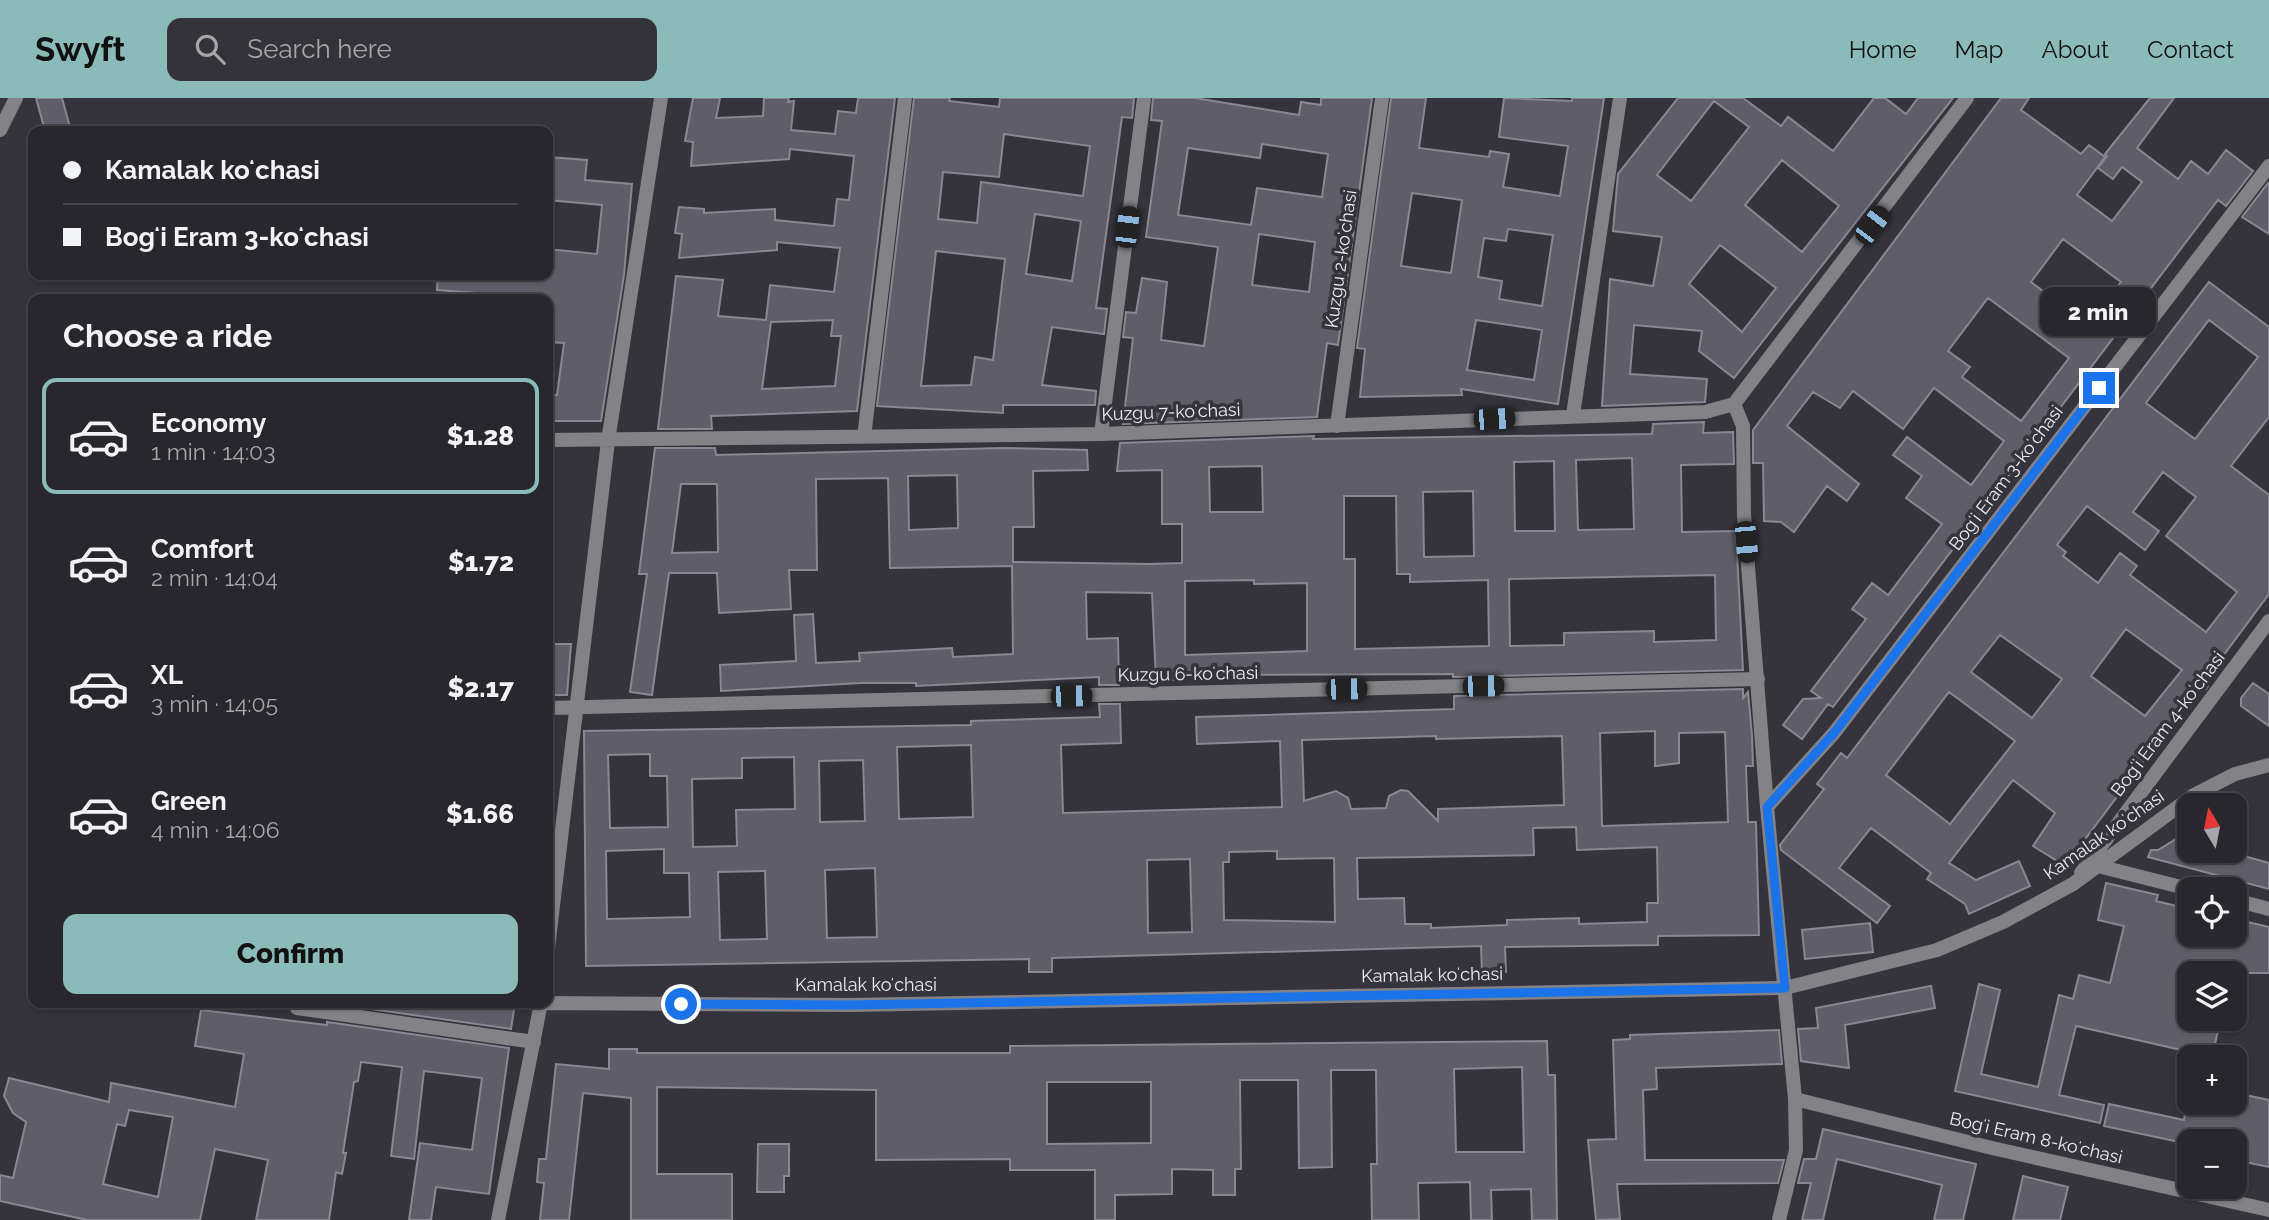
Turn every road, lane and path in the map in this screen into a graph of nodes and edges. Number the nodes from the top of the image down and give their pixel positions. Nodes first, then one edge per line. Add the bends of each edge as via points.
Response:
1 (16, 98) edge
2 (661, 98) edge
3 (905, 98) edge
4 (1144, 98) edge
5 (1382, 98) edge
6 (1620, 98) edge
7 (1967, 98) edge
8 (0, 130) edge
9 (2269, 166) edge
10 (1734, 404) junction
11 (1573, 415) junction
12 (1337, 426) junction
13 (1101, 434) junction
14 (863, 437) junction
15 (553, 440) edge
16 (608, 441) junction
17 (2269, 621) edge
18 (1758, 679) junction
19 (553, 708) edge
20 (577, 708) junction
21 (2269, 765) edge
22 (1767, 807) junction
23 (2098, 866) junction
24 (2073, 884) junction
25 (2177, 886) edge
26 (2247, 903) edge
27 (553, 907) edge
28 (2269, 909) edge
29 (1785, 988) junction
30 (553, 1003) edge
31 (297, 1008) dead end
32 (540, 1008) edge
33 (534, 1042) junction
34 (1795, 1100) junction
35 (2269, 1210) edge
36 (498, 1220) edge
37 (1779, 1220) edge

1 - 8 street
2 - 16 street
3 - 14 street
4 - 13 street
5 - 12 street, Kuzgu 2-koʻchasi
6 - 11 street
7 - 10 street
9 - 22 street, Bogʻi Eram 3-koʻchasi via 1834,733
10 - 11 street, Kuzgu 7-koʻchasi via 1706,412
10 - 18 street via 1742,426 1744,514
11 - 12 street, Kuzgu 7-koʻchasi
12 - 13 street, Kuzgu 7-koʻchasi
13 - 14 street, Kuzgu 7-koʻchasi
14 - 16 street, Kuzgu 7-koʻchasi
15 - 16 street, Kuzgu 7-koʻchasi
16 - 20 street
17 - 24 street, Bogʻi Eram 4-koʻchasi
18 - 20 street, Kuzgu 6-koʻchasi
18 - 22 street
19 - 20 street, Kuzgu 6-koʻchasi
20 - 27 street
21 - 23 street, Kamalak koʻchasi via 2235,774 2194,795
22 - 29 street
23 - 24 street, Kamalak koʻchasi
23 - 25 street
24 - 29 street, Kamalak koʻchasi via 2003,922 1937,950
26 - 28 street
29 - 30 street, Kamalak koʻchasi via 849,1005
29 - 34 street
31 - 33 street
32 - 33 street
33 - 36 street
34 - 35 street, Bogʻi Eram 8-koʻchasi
34 - 37 street via 1796,1150

